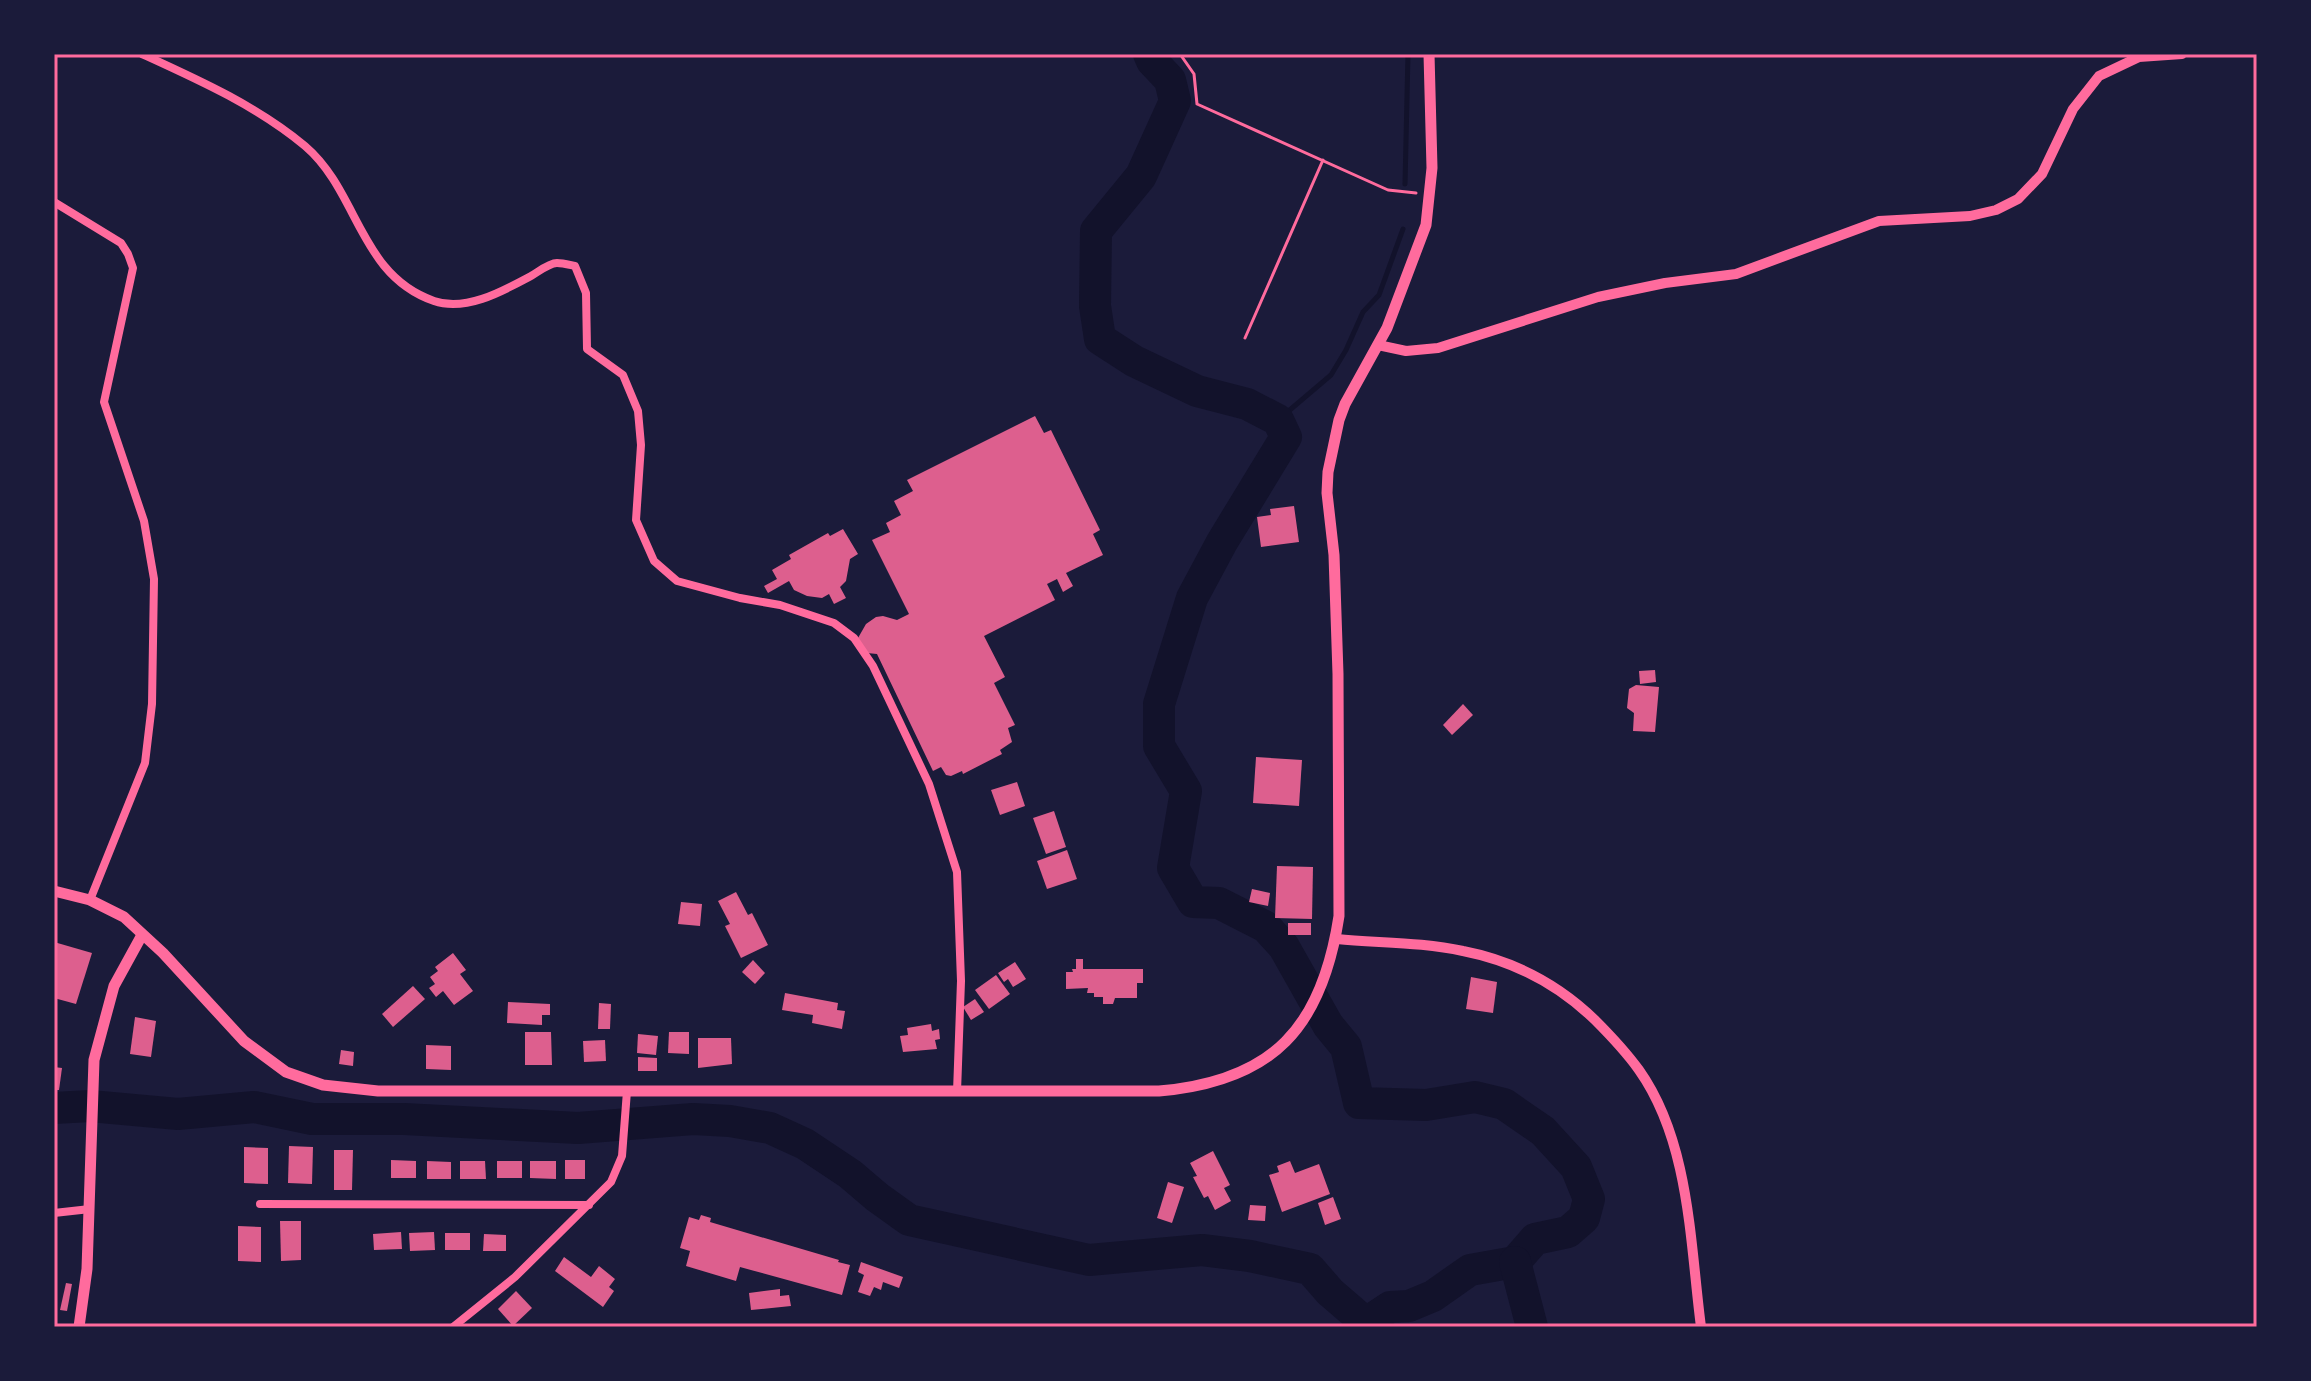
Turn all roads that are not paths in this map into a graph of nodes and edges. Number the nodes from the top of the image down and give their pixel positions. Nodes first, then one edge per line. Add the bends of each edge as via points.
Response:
1 (142, 54) edge
2 (1429, 54) edge
3 (2182, 54) edge
4 (54, 202) edge
5 (1378, 345) junction
6 (54, 891) edge
7 (90, 900) junction
8 (142, 935) junction
9 (1337, 939) junction
10 (627, 1091) junction
11 (957, 1092) junction
12 (260, 1204) dead end
13 (589, 1205) junction
14 (90, 1209) junction
15 (54, 1213) edge
16 (79, 1327) edge
17 (453, 1327) edge
18 (1701, 1327) edge

1 - 11 street via 265,115 303,145 321,164 383,268 403,287 454,305 481,299 554,262 575,266 586,293 587,349 623,375 638,411 636,520 654,561 677,581 780,605 834,623 854,638 873,666 929,784 957,872
2 - 5 main road via 1431,193 1423,236
3 - 5 street via 2139,57 2099,76 2073,109 2037,181 1996,210 1879,221 1736,274 1598,297 1438,348 1406,351
4 - 7 street via 121,243 133,268 104,402 144,521 154,579 152,704 145,763
5 - 9 main road via 1345,404 1328,472 1338,674
6 - 7 main road
7 - 8 main road via 124,917
8 - 10 main road via 244,1041 301,1079 378,1091
8 - 14 main road via 114,986 94,1060
9 - 11 main road via 1325,981 1285,1043 1224,1080 1159,1091
9 - 18 street via 1462,950 1499,960 1545,979 1614,1039 1640,1071 1669,1133 1685,1200
10 - 11 main road
10 - 13 street via 622,1156 611,1182
12 - 13 street
13 - 17 street via 515,1277
14 - 15 street
14 - 16 main road

